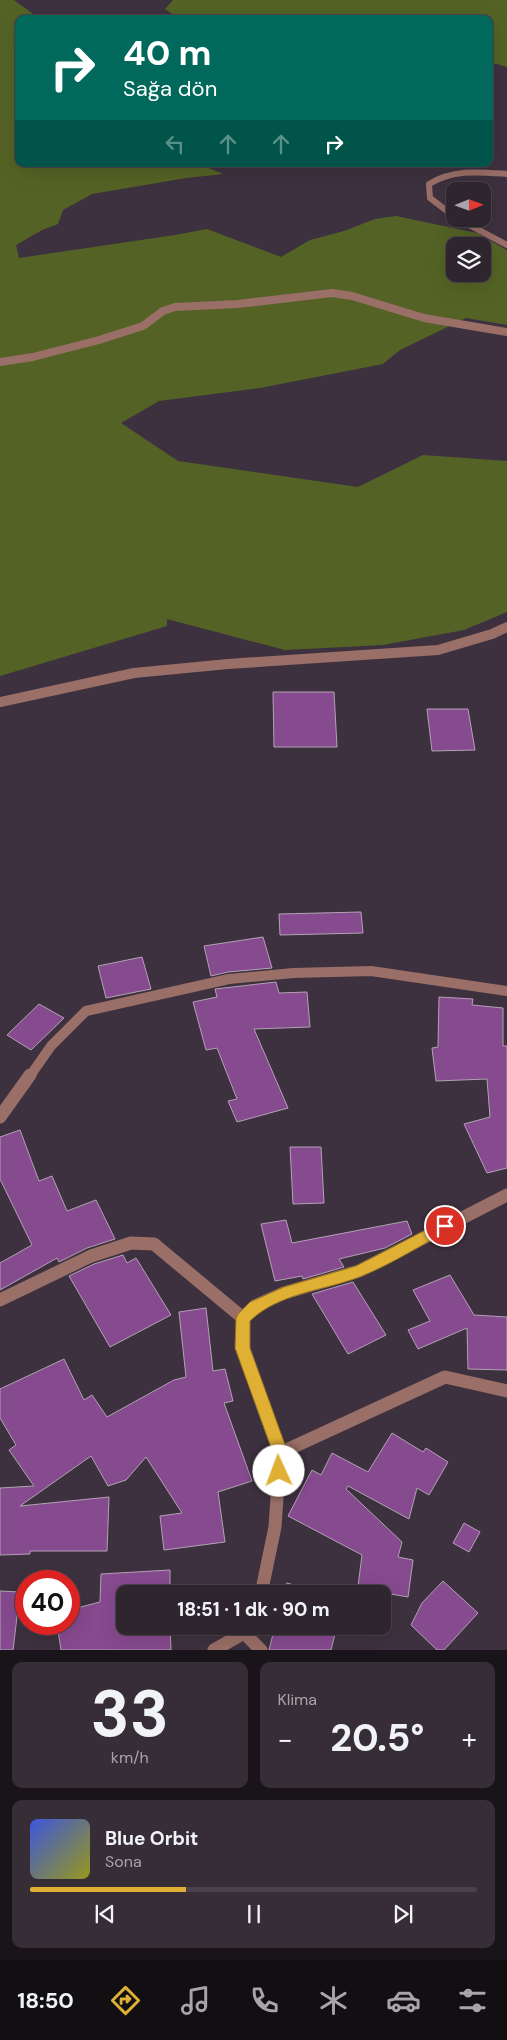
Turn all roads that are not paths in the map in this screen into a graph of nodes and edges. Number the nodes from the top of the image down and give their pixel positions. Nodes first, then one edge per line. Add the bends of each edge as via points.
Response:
1 (507, 174) edge
2 (446, 210) edge
3 (474, 228) edge
4 (507, 246) edge
5 (507, 332) edge
6 (0, 362) edge
7 (507, 627) edge
8 (0, 702) edge
9 (507, 991) edge
10 (0, 1117) edge
11 (507, 1195) edge
12 (0, 1300) edge
13 (243, 1318) junction
14 (507, 1391) edge
15 (280, 1453) junction
16 (263, 1585) edge
17 (238, 1635) edge
18 (250, 1635) edge
19 (214, 1650) edge
20 (261, 1650) edge

1 - 2 street via 459,172 440,176 429,184 430,198
3 - 4 street
5 - 6 street via 424,318 332,293 238,304 175,307 163,311 143,326 108,337
7 - 8 street via 438,650 134,673
9 - 10 street via 370,972 293,972 229,979 86,1010 51,1046
11 - 13 street via 359,1271 284,1293 255,1306
12 - 13 street via 91,1256 131,1243 154,1244
13 - 15 street via 243,1348
14 - 15 street via 445,1378
15 - 16 street via 275,1526
17 - 19 street
18 - 20 street

